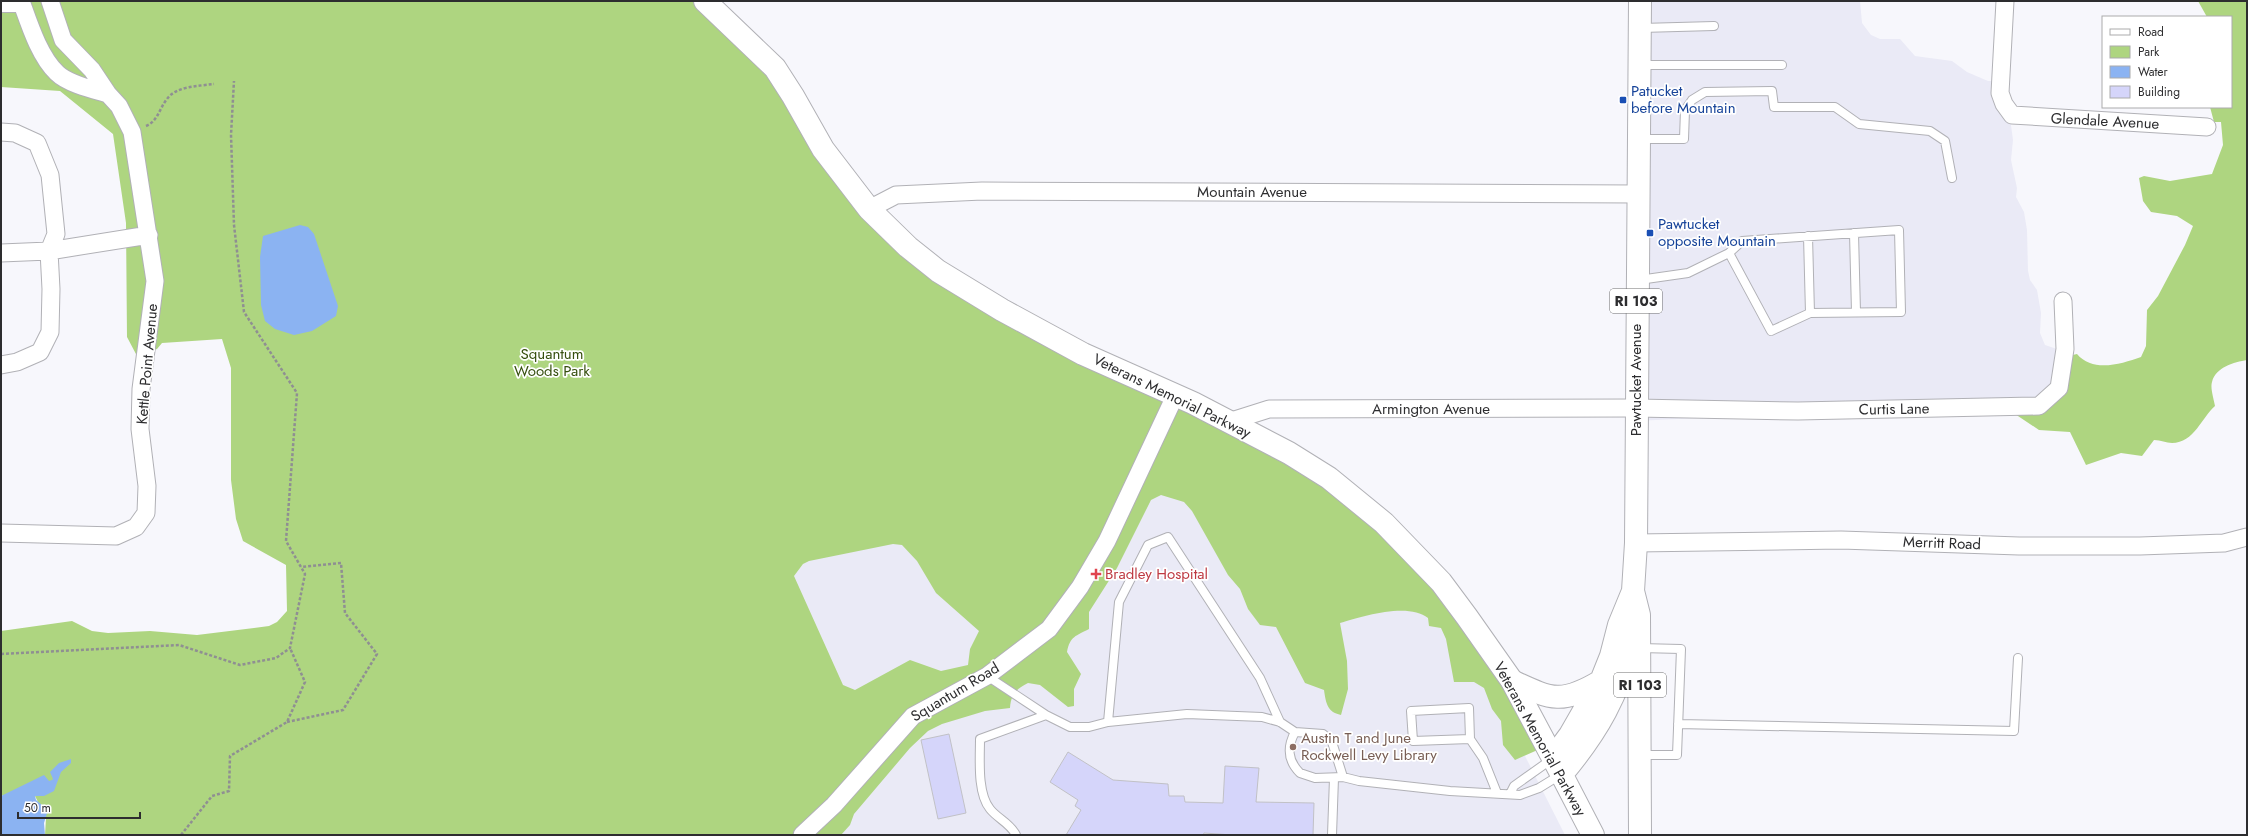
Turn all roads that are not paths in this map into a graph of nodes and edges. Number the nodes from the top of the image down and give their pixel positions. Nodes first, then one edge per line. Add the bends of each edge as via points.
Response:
1 (1, 1) edge
2 (19, 1) edge
3 (50, 1) edge
4 (1640, 1) edge
5 (2005, 1) edge
6 (715, 5) edge
7 (1714, 26) dead end
8 (1640, 28) junction
9 (1782, 64) dead end
10 (1639, 65) junction
11 (108, 94) junction
12 (2207, 127) dead end
13 (1, 132) edge
14 (1639, 139) junction
15 (1952, 178) dead end
16 (1638, 194) junction
17 (869, 209) junction
18 (1854, 232) junction
19 (148, 235) junction
20 (1808, 236) junction
21 (50, 251) junction
22 (1, 253) edge
23 (1729, 253) junction
24 (1637, 280) junction
25 (2063, 301) dead end
26 (1856, 312) junction
27 (1810, 313) junction
28 (1, 366) edge
29 (1175, 396) junction
30 (1636, 408) junction
31 (1228, 422) junction
32 (1, 533) edge
33 (2247, 537) edge
34 (1636, 543) junction
35 (1633, 591) junction
36 (1639, 615) junction
37 (1640, 648) junction
38 (2018, 658) dead end
39 (987, 676) junction
40 (1512, 681) junction
41 (1601, 681) junction
42 (1046, 715) junction
43 (1108, 722) junction
44 (1280, 722) junction
45 (1678, 724) junction
46 (1295, 732) junction
47 (1470, 739) junction
48 (1639, 754) junction
49 (1557, 766) junction
50 (1338, 777) junction
51 (1497, 793) junction
52 (1510, 794) junction
53 (802, 835) edge
54 (1016, 835) edge
55 (1332, 835) edge
56 (1593, 835) edge
57 (1640, 835) edge

1 - 2 main road
2 - 11 street via 35,40 57,73 83,87
3 - 11 street, Kettle Point Avenue via 63,40 92,70
4 - 8 main road, Pawtucket Avenue / RI 103
5 - 12 street, Glendale Avenue via 2000,93 2012,115
6 - 17 main road, Veterans Memorial Parkway via 775,68 823,149
7 - 8 lane
8 - 10 main road, Pawtucket Avenue / RI 103
9 - 10 lane
10 - 14 main road, Pawtucket Avenue / RI 103
11 - 19 street, Kettle Point Avenue via 119,106 132,132
13 - 21 street via 15,133 37,144 50,176 56,234
14 - 15 lane via 1684,139 1685,110 1692,100 1705,92 1772,91 1774,107 1835,107 1859,124 1930,131 1946,141
14 - 16 main road, Pawtucket Avenue / RI 103
16 - 17 street, Mountain Avenue via 982,191 896,195
16 - 24 main road, Pawtucket Avenue / RI 103
17 - 29 main road, Veterans Memorial Parkway via 908,247 938,271 1002,310 1083,354
18 - 20 lane
18 - 26 lane
18 - 26 lane via 1899,230 1901,312
19 - 21 street
19 - 32 street, Kettle Point Avenue via 155,282 141,389 140,429 147,486 146,513 136,527 116,536
20 - 23 lane via 1742,241
20 - 27 lane
21 - 22 street
21 - 28 street via 50,332 40,352
23 - 24 lane via 1688,273
23 - 27 lane via 1771,331
24 - 30 main road, Pawtucket Avenue / RI 103
25 - 30 street, Curtis Lane via 2065,349 2059,388 2039,406 1798,411
26 - 27 lane
29 - 31 main road, Veterans Memorial Parkway
29 - 39 street, Squantum Road via 1107,541 1080,587 1049,629
30 - 31 street, Armington Avenue via 1270,409
30 - 34 main road, Pawtucket Avenue / RI 103
31 - 40 main road, Veterans Memorial Parkway via 1288,453 1328,478 1384,523 1441,582
33 - 34 street, Merritt Road via 2224,543 2140,546 2018,546 1841,540
34 - 35 main road, Pawtucket Avenue / RI 103
35 - 36 main road, Pawtucket Avenue / RI 103
35 - 41 main road, Pawtucket Avenue / RI 103
36 - 37 main road, Pawtucket Avenue / RI 103
36 - 49 main road, Pawtucket Avenue via 1622,678 1611,702 1596,729
37 - 45 lane via 1681,649
37 - 48 main road, Pawtucket Avenue / RI 103
38 - 45 lane via 2014,731
39 - 42 lane
39 - 53 street, Squantum Road via 913,716 834,805
40 - 41 main road via 1540,694 1559,698 1577,694
40 - 49 main road, Veterans Memorial Parkway
41 - 49 main road, Pawtucket Avenue / RI 103 via 1570,735
42 - 43 lane via 1070,727 1089,727
42 - 54 lane via 980,740 980,781 989,808 1012,827
43 - 44 lane via 1188,714 1262,717
43 - 44 lane via 1119,602 1148,545 1168,537 1260,678
44 - 46 lane
45 - 48 lane via 1677,755
46 - 50 lane via 1323,734 1332,742
46 - 50 lane via 1289,744 1295,769 1315,778
47 - 47 lane via 1413,741 1411,711 1469,708
47 - 51 lane via 1483,758
48 - 57 main road, Pawtucket Avenue / RI 103
49 - 52 lane via 1514,786
49 - 52 lane via 1539,788 1520,795
49 - 56 main road, Veterans Memorial Parkway
50 - 51 lane
50 - 55 lane
51 - 52 lane

